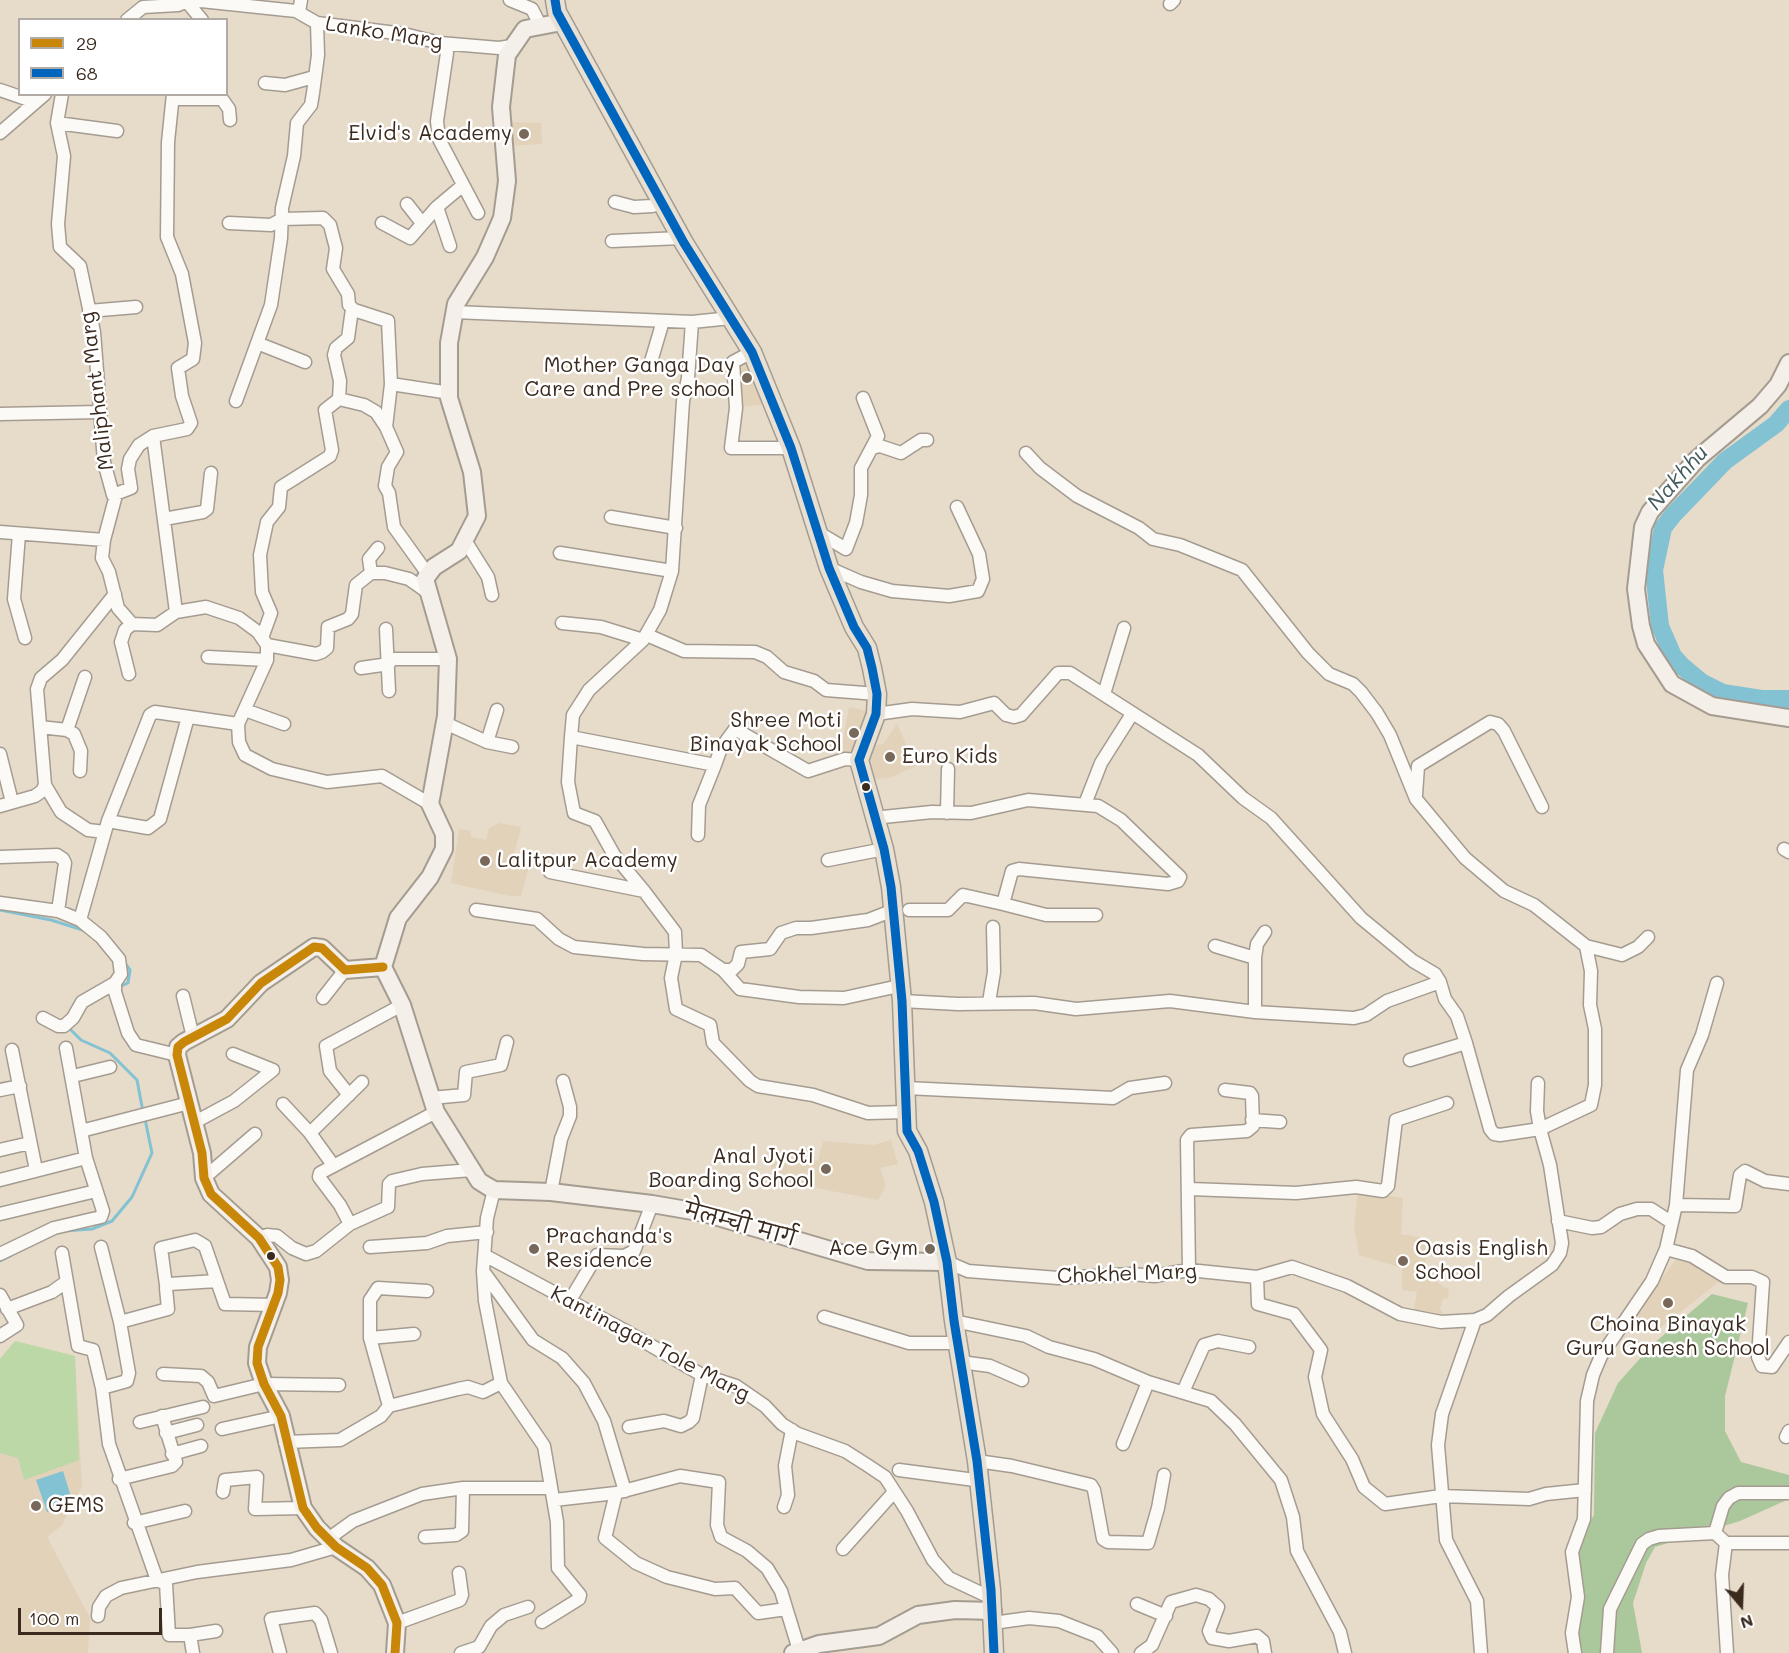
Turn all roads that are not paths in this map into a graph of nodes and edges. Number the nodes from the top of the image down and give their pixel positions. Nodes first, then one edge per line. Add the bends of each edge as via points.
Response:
1 (510, 0) edge
2 (555, 0) edge
3 (189, 1) edge
4 (141, 3) edge
5 (300, 6) edge
6 (129, 18) edge
7 (201, 18) edge
8 (562, 22) junction
9 (317, 23) junction
10 (541, 27) junction
11 (440, 44) junction
12 (512, 46) junction
13 (314, 77) junction
14 (266, 83) dead end
15 (0, 90) edge
16 (18, 94) edge
17 (62, 96) edge
18 (173, 97) edge
19 (40, 98) edge
20 (230, 120) dead end
21 (57, 123) junction
22 (117, 131) dead end
23 (0, 133) edge
24 (462, 186) junction
25 (615, 202) dead end
26 (663, 202) junction
27 (406, 204) dead end
28 (437, 207) junction
29 (478, 213) dead end
30 (282, 219) junction
31 (382, 223) dead end
32 (422, 223) junction
33 (229, 224) dead end
34 (681, 238) junction
35 (612, 241) dead end
36 (450, 246) dead end
37 (136, 307) dead end
38 (352, 309) junction
39 (89, 311) junction
40 (454, 312) junction
41 (731, 318) junction
42 (663, 321) junction
43 (692, 322) junction
44 (256, 343) junction
45 (752, 352) junction
46 (305, 362) dead end
47 (1789, 363) edge
48 (650, 365) dead end
49 (391, 384) junction
50 (450, 393) junction
51 (863, 398) dead end
52 (339, 399) junction
53 (236, 400) dead end
54 (100, 412) junction
55 (0, 414) edge
56 (386, 427) junction
57 (153, 436) junction
58 (927, 440) dead end
59 (790, 448) junction
60 (872, 448) junction
61 (1026, 453) dead end
62 (211, 473) dead end
63 (116, 495) junction
64 (957, 507) dead end
65 (611, 517) dead end
66 (164, 519) junction
67 (676, 528) junction
68 (0, 532) edge
69 (819, 533) junction
70 (20, 534) junction
71 (104, 540) junction
72 (466, 542) junction
73 (378, 548) dead end
74 (560, 553) dead end
75 (829, 568) junction
76 (672, 571) junction
77 (371, 573) junction
78 (427, 573) junction
79 (429, 593) junction
80 (115, 594) junction
81 (492, 595) dead end
82 (176, 612) junction
83 (562, 623) dead end
84 (132, 624) junction
85 (1124, 628) dead end
86 (386, 629) dead end
87 (25, 638) dead end
88 (645, 638) junction
89 (265, 642) junction
90 (208, 657) dead end
91 (448, 659) junction
92 (267, 660) junction
93 (389, 662) junction
94 (361, 668) dead end
95 (129, 674) dead end
96 (85, 677) dead end
97 (389, 691) dead end
98 (877, 694) junction
99 (1104, 694) junction
100 (245, 710) junction
101 (497, 710) dead end
102 (876, 714) junction
103 (1132, 714) junction
104 (188, 717) junction
105 (1789, 718) edge
106 (445, 723) junction
107 (238, 724) junction
108 (284, 724) dead end
109 (40, 727) junction
110 (67, 730) junction
111 (571, 737) junction
112 (487, 742) junction
113 (512, 747) dead end
114 (0, 754) edge
115 (859, 760) junction
116 (714, 765) junction
117 (948, 769) dead end
118 (80, 771) dead end
119 (45, 785) junction
120 (1416, 799) junction
121 (6, 804) edge
122 (1085, 804) junction
123 (1542, 807) dead end
124 (434, 810) junction
125 (947, 813) junction
126 (873, 818) junction
127 (106, 826) junction
128 (698, 835) dead end
129 (884, 849) junction
130 (0, 857) edge
131 (828, 860) dead end
132 (550, 872) dead end
133 (644, 891) junction
134 (0, 903) edge
135 (1003, 903) junction
136 (476, 910) dead end
137 (902, 910) junction
138 (58, 911) junction
139 (1096, 915) dead end
140 (80, 920) junction
141 (993, 927) dead end
142 (1265, 932) dead end
143 (1648, 937) dead end
144 (1215, 946) dead end
145 (1586, 946) junction
146 (676, 954) junction
147 (1255, 958) junction
148 (383, 967) junction
149 (345, 969) junction
150 (723, 970) junction
151 (1440, 982) junction
152 (115, 983) junction
153 (1717, 983) dead end
154 (901, 994) junction
155 (183, 996) dead end
156 (323, 998) dead end
157 (989, 1002) junction
158 (402, 1005) junction
159 (1255, 1012) junction
160 (43, 1018) dead end
161 (193, 1037) junction
162 (507, 1042) dead end
163 (1466, 1043) junction
164 (66, 1048) dead end
165 (12, 1050) dead end
166 (233, 1054) dead end
167 (177, 1056) junction
168 (1410, 1060) dead end
169 (110, 1067) dead end
170 (73, 1076) junction
171 (563, 1081) dead end
172 (362, 1082) dead end
173 (1165, 1083) dead end
174 (1538, 1083) dead end
175 (20, 1086) junction
176 (906, 1088) junction
177 (0, 1090) edge
178 (1225, 1090) dead end
179 (349, 1095) junction
180 (189, 1103) junction
181 (1447, 1103) dead end
182 (283, 1104) dead end
183 (434, 1105) junction
184 (905, 1112) junction
185 (1252, 1120) junction
186 (195, 1122) junction
187 (1280, 1122) dead end
188 (1540, 1129) junction
189 (81, 1131) junction
190 (310, 1133) junction
191 (255, 1134) dead end
192 (30, 1143) junction
193 (0, 1150) edge
194 (86, 1158) junction
195 (333, 1165) junction
196 (36, 1170) junction
197 (472, 1170) junction
198 (204, 1178) junction
199 (0, 1180) edge
200 (1789, 1184) edge
201 (1190, 1189) junction
202 (494, 1190) junction
203 (96, 1191) junction
204 (551, 1192) junction
205 (652, 1204) junction
206 (1676, 1206) junction
207 (0, 1214) edge
208 (1558, 1221) junction
209 (1671, 1222) junction
210 (350, 1224) junction
211 (487, 1232) junction
212 (259, 1238) junction
213 (101, 1247) dead end
214 (370, 1247) dead end
215 (1666, 1249) junction
216 (62, 1253) dead end
217 (0, 1254) edge
218 (486, 1256) junction
219 (947, 1262) junction
220 (1189, 1270) junction
221 (483, 1271) junction
222 (1257, 1277) junction
223 (217, 1281) junction
224 (66, 1282) junction
225 (166, 1284) junction
226 (427, 1291) dead end
227 (0, 1295) edge
228 (569, 1302) junction
229 (275, 1305) junction
230 (7, 1310) junction
231 (824, 1317) dead end
232 (1475, 1320) junction
233 (954, 1321) junction
234 (120, 1322) junction
235 (414, 1334) dead end
236 (0, 1336) edge
237 (370, 1338) junction
238 (1789, 1342) edge
239 (958, 1343) junction
240 (1249, 1347) dead end
241 (962, 1362) junction
242 (163, 1374) dead end
243 (702, 1376) junction
244 (1022, 1380) dead end
245 (1148, 1382) junction
246 (501, 1383) junction
247 (264, 1384) junction
248 (339, 1385) dead end
249 (102, 1388) junction
250 (1183, 1392) junction
251 (389, 1406) junction
252 (203, 1407) dead end
253 (162, 1416) junction
254 (281, 1416) junction
255 (140, 1422) dead end
256 (197, 1425) dead end
257 (629, 1426) dead end
258 (222, 1429) dead end
259 (792, 1430) junction
260 (166, 1433) junction
261 (285, 1442) junction
262 (1124, 1444) dead end
263 (201, 1446) dead end
264 (172, 1454) junction
265 (978, 1469) junction
266 (899, 1470) dead end
267 (1164, 1475) dead end
268 (119, 1479) junction
269 (463, 1488) junction
270 (1585, 1490) junction
271 (223, 1492) dead end
272 (621, 1492) junction
273 (894, 1492) junction
274 (1789, 1493) edge
275 (552, 1494) junction
276 (1441, 1496) junction
277 (784, 1507) dead end
278 (303, 1508) junction
279 (185, 1511) dead end
280 (134, 1523) junction
281 (1715, 1533) junction
282 (425, 1537) dead end
283 (332, 1543) junction
284 (1726, 1543) junction
285 (1789, 1543) edge
286 (843, 1549) dead end
287 (459, 1573) dead end
288 (157, 1580) junction
289 (991, 1590) junction
290 (1137, 1604) dead end
291 (528, 1607) dead end
292 (786, 1609) junction
293 (98, 1616) dead end
294 (1166, 1616) junction
295 (993, 1617) junction
296 (542, 1622) dead end
297 (397, 1623) junction
298 (216, 1631) dead end
299 (190, 1635) junction
300 (797, 1652) edge
301 (193, 1653) edge
302 (280, 1653) edge
303 (331, 1653) edge
304 (394, 1653) edge
305 (461, 1653) edge
306 (994, 1653) edge
307 (1112, 1653) edge
308 (1141, 1653) edge
309 (1265, 1653) edge
310 (1345, 1653) edge
311 (1481, 1653) edge
312 (1575, 1653) edge
313 (1607, 1653) edge
314 (1727, 1653) edge

1 - 10 street via 532,9
2 - 8 main road
3 - 4 street, Lanko Marg
3 - 5 street, Lanko Marg
3 - 7 street
4 - 6 street
5 - 9 street, Lanko Marg
8 - 10 main road
8 - 26 main road
9 - 11 street, Lanko Marg via 404,34
9 - 13 street
10 - 12 main road via 525,29
11 - 12 street, Lanko Marg
11 - 24 street via 447,52 438,130 443,150
12 - 40 main road via 506,61 501,106 507,181 502,218
13 - 14 street via 285,85
13 - 30 street via 311,105 297,123
15 - 16 street
17 - 21 street
18 - 20 street via 222,99
18 - 57 street via 168,142 167,237 182,274 195,343 193,359 178,368 191,423 187,429
19 - 23 street
21 - 22 street
21 - 39 street, Maliphant Marg via 63,147 60,247 80,266
24 - 28 street
24 - 29 street
25 - 26 street via 634,207
26 - 34 main road
27 - 32 street
28 - 32 street
28 - 36 street
30 - 33 street via 270,225
30 - 38 street via 323,218 330,225 336,248 333,269
30 - 44 street via 271,305
31 - 32 street via 410,238
34 - 35 street
34 - 41 main road
37 - 39 street
38 - 49 street via 388,321
38 - 52 street via 348,338 336,348 334,356 340,381
39 - 54 street, Maliphant Marg
40 - 42 street
40 - 50 main road via 449,343
41 - 43 street
41 - 45 main road
42 - 43 street
42 - 48 street
43 - 67 street
44 - 46 street
44 - 53 street
45 - 59 main road
45 - 59 street via 734,362 736,408 731,448
47 - 105 main road via 1778,385 1760,406 1697,459 1650,512 1641,535 1636,589 1646,644 1672,684 1712,706
49 - 50 street
49 - 56 street
50 - 72 main road via 477,497 476,522
51 - 60 street via 878,436
52 - 56 street via 376,412
52 - 89 street via 325,410 330,456 281,487 279,507 267,522 260,555 262,592 271,613
54 - 55 street
54 - 63 street, Maliphant Marg via 106,474
56 - 78 street via 397,452 388,467 386,486 394,527
57 - 63 street, Maliphant Marg via 139,445 130,459 131,488
57 - 66 street
58 - 60 street via 901,453 880,446
59 - 69 main road
60 - 69 street via 861,468 856,523 846,549
61 - 120 street via 1077,496 1153,538 1242,570 1308,653 1329,674 1353,684 1377,712
62 - 66 street via 207,509
63 - 71 street
64 - 75 street via 979,554 983,579 978,591 949,596 892,591
65 - 67 street
66 - 82 street
67 - 76 street
68 - 70 street
69 - 75 main road
70 - 71 street
70 - 87 street via 14,599
71 - 80 street via 102,558
72 - 78 main road
72 - 81 street via 488,577
73 - 77 street via 369,559
74 - 76 street
75 - 98 main road via 867,648
76 - 88 street via 660,610
77 - 79 street via 409,579
77 - 89 street via 356,585 352,614 328,627 327,648 322,652 316,654
78 - 79 main road
79 - 91 main road
80 - 84 street via 118,608
80 - 109 street via 62,660 41,678 37,689
82 - 84 street via 157,625
82 - 89 street via 206,607 239,618
83 - 88 street
84 - 95 street via 121,642
85 - 99 street
86 - 93 street
88 - 98 street via 684,651 755,652 784,672 814,681 826,690
88 - 111 street via 589,690 573,715
89 - 92 street
90 - 92 street
91 - 93 street
91 - 106 main road
92 - 100 street
93 - 94 street
93 - 97 street
96 - 110 street
98 - 102 main road
99 - 102 street via 1064,671 1021,715 1014,717 994,703 960,712 912,709
99 - 103 street
100 - 107 street
100 - 108 street
101 - 112 street
102 - 115 main road
103 - 122 street via 1101,763
103 - 151 street via 1198,755 1243,798 1271,818 1360,918 1413,961 1436,974
104 - 107 street
104 - 127 street via 155,712 150,715
104 - 127 street via 160,819 148,828
106 - 112 street
106 - 124 main road
107 - 124 street via 245,755 259,764 327,782 382,776
109 - 110 street
109 - 119 street
110 - 118 street via 74,734 81,751
111 - 116 street
111 - 133 street via 568,782 574,813 595,821 614,855
112 - 113 street
114 - 121 street
115 - 116 street via 845,759 808,771 735,729
115 - 126 main road
116 - 128 street via 699,805
117 - 125 street
119 - 121 street via 35,796
119 - 127 street via 61,812 88,830
120 - 123 street via 1418,766 1490,722 1504,731
120 - 145 street via 1483,874 1504,891 1534,905
122 - 125 street via 1028,800 971,813
122 - 135 street via 1098,806 1121,820 1175,870 1178,881 1168,884 1019,869 1012,871
124 - 148 main road via 444,834 444,849 430,877 398,918
125 - 126 street
126 - 129 main road
127 - 140 street
129 - 131 street
129 - 137 main road
130 - 138 street via 57,855 63,859
132 - 133 street
133 - 146 street via 675,932
134 - 138 street
135 - 137 street via 963,895 948,910
135 - 139 street via 1046,915
136 - 146 street via 537,919 574,947
137 - 150 street via 868,920 781,933 770,949 741,952 738,964 732,970
137 - 154 main road
138 - 140 street
140 - 152 street via 119,959 122,974
141 - 157 street via 994,972
142 - 147 street via 1257,944
143 - 145 street via 1622,955
144 - 147 street
145 - 188 street via 1595,1029 1594,1096 1591,1105
146 - 150 street via 701,955
146 - 184 street via 671,978 676,1009 710,1025 713,1043 750,1081 758,1086 813,1095 867,1113
147 - 159 street
148 - 149 main road
148 - 158 main road
149 - 156 street
149 - 161 main road via 322,948 314,947 261,983 226,1019
150 - 154 street via 740,989 799,997
151 - 159 street via 1388,1000 1354,1018
151 - 163 street
152 - 160 street via 82,1002 64,1026
152 - 167 street via 128,1033 136,1045
153 - 206 street via 1687,1070
154 - 157 street via 958,1004
154 - 176 main road
155 - 161 street
157 - 159 street via 1076,1009 1170,1001
158 - 179 street via 326,1046 330,1071
158 - 183 main road
161 - 167 main road via 178,1047
162 - 183 street via 501,1065 466,1072 464,1095
163 - 168 street
163 - 188 street via 1494,1134
164 - 170 street
165 - 175 street
166 - 186 street via 273,1070 234,1101
167 - 180 main road
169 - 170 street
170 - 189 street
171 - 204 street via 570,1116 561,1139
172 - 179 street
173 - 176 street via 1130,1088 1113,1098
174 - 188 street
175 - 177 street
175 - 192 street
176 - 184 main road
178 - 185 street via 1250,1093
179 - 190 street
180 - 186 main road
180 - 189 street
181 - 201 street via 1396,1120 1388,1186 1383,1191 1356,1187 1296,1193
182 - 190 street
183 - 195 street
183 - 197 main road
184 - 219 main road via 907,1131 918,1151 934,1202
185 - 187 street
185 - 201 street via 1253,1126 1247,1131 1189,1136
186 - 198 main road
188 - 208 street
189 - 194 street
190 - 195 street
191 - 198 street
192 - 193 street
192 - 196 street
194 - 196 street
194 - 203 street
195 - 210 street via 319,1177
196 - 199 street
197 - 202 main road via 479,1181
197 - 210 street via 392,1181 388,1207
198 - 212 main road via 211,1194
200 - 206 street via 1765,1181 1744,1171 1735,1206
201 - 220 street
202 - 204 main road, मेलम्ची मार्ग
202 - 211 street
203 - 207 street
203 - 217 street via 103,1211 99,1219 54,1228
204 - 205 main road, मेलम्ची मार्ग
205 - 219 main road, मेलम्ची मार्ग via 741,1223 868,1261
205 - 228 street via 634,1251 624,1256 601,1253 594,1258
206 - 209 street
208 - 209 street via 1601,1227 1628,1210 1644,1209 1662,1214
208 - 232 street via 1562,1243 1552,1265
209 - 215 street
210 - 212 street via 316,1251 306,1254 278,1236
211 - 214 street via 447,1236 427,1243
211 - 218 street
212 - 229 main road via 278,1267 280,1280
213 - 234 street
215 - 238 street via 1692,1256 1726,1277 1752,1277 1763,1282 1758,1357 1762,1366 1772,1367
215 - 270 street via 1652,1281 1613,1335 1593,1375 1587,1401
216 - 224 street
218 - 221 street
218 - 228 street, Kantinagar Tole Marg
219 - 220 street, Chokhel Marg via 968,1271 1058,1278 1154,1276
219 - 233 main road
220 - 222 street, Chokhel Marg
221 - 246 street
221 - 272 street via 533,1340 562,1358 584,1383 604,1420
222 - 232 street, Chokhel Marg via 1292,1267 1347,1286 1400,1314 1441,1322
222 - 276 street via 1258,1304 1294,1314 1321,1350 1315,1377 1319,1402 1364,1487 1385,1504
223 - 225 street
223 - 225 street via 205,1246 195,1240 161,1248
223 - 229 street via 225,1304
224 - 230 street via 52,1292
224 - 249 street via 78,1346 92,1348
225 - 234 street via 168,1309
226 - 237 street via 378,1288 370,1300
227 - 230 street
228 - 243 street, Kantinagar Tole Marg
229 - 247 main road via 258,1347 257,1363
230 - 236 street via 17,1325
231 - 239 street via 909,1343
232 - 276 street via 1442,1414 1438,1445
233 - 239 main road
233 - 245 street via 1026,1336
234 - 249 street via 129,1378
235 - 237 street
237 - 251 street
239 - 241 main road
240 - 250 street via 1218,1341 1204,1345
241 - 244 street via 990,1366
241 - 265 main road
242 - 247 street via 201,1376 214,1396
243 - 257 street via 689,1422 681,1426 664,1421
243 - 259 street, Kantinagar Tole Marg via 736,1386
245 - 250 street
245 - 262 street
246 - 251 street via 483,1392 458,1389
246 - 275 street via 544,1446
247 - 248 street
247 - 254 main road
249 - 268 street via 109,1444
250 - 310 street via 1211,1401 1281,1480 1293,1517 1297,1551 1340,1632
251 - 261 street via 381,1416 340,1440
252 - 253 street
253 - 255 street
253 - 260 street
254 - 258 street
254 - 261 main road
256 - 260 street
259 - 273 street, Kantinagar Tole Marg via 852,1456 885,1477
259 - 277 street via 785,1466 788,1496
260 - 264 street
261 - 278 main road
263 - 264 street
264 - 268 street via 176,1462 172,1466
265 - 266 street via 975,1480
265 - 267 street via 1091,1485 1103,1539 1108,1542 1148,1543
265 - 289 main road
268 - 280 street
269 - 275 street
269 - 282 street via 462,1531
269 - 283 street via 422,1494 353,1521
270 - 276 street via 1529,1499
270 - 312 street via 1584,1519 1572,1552 1578,1597 1572,1633
271 - 278 street via 225,1480 256,1477 255,1509
272 - 275 street
272 - 292 street via 605,1538 630,1558 667,1576 716,1589 735,1588 758,1613
272 - 292 street via 680,1476 719,1482 717,1525 721,1537 767,1568 781,1591
273 - 286 street
273 - 289 street, Kantinagar Tole Marg via 933,1560 949,1578 983,1594
274 - 281 street via 1738,1493 1723,1506
275 - 296 street via 558,1568 580,1595
276 - 311 street via 1446,1540 1477,1601
278 - 283 main road
279 - 280 street
280 - 288 street
281 - 284 street
281 - 313 street via 1659,1536 1642,1544 1610,1609
283 - 288 street via 291,1560
283 - 297 main road via 367,1568 382,1585
284 - 285 street
284 - 314 street via 1722,1575
287 - 297 street via 460,1600
288 - 293 street via 121,1588 106,1596
288 - 299 street via 166,1584 169,1635
289 - 295 main road
290 - 294 street
291 - 305 street via 504,1615 491,1626 479,1647
292 - 300 street
294 - 308 street via 1152,1645
294 - 309 street via 1170,1602 1200,1595 1218,1607 1209,1631 1212,1638 1229,1641 1257,1635 1263,1641
295 - 300 main road via 955,1610 918,1615 879,1636 819,1644
295 - 306 main road
295 - 307 street via 1059,1621 1097,1636
297 - 304 main road
298 - 299 street
299 - 301 street
302 - 303 street via 271,1619 315,1613 320,1616

